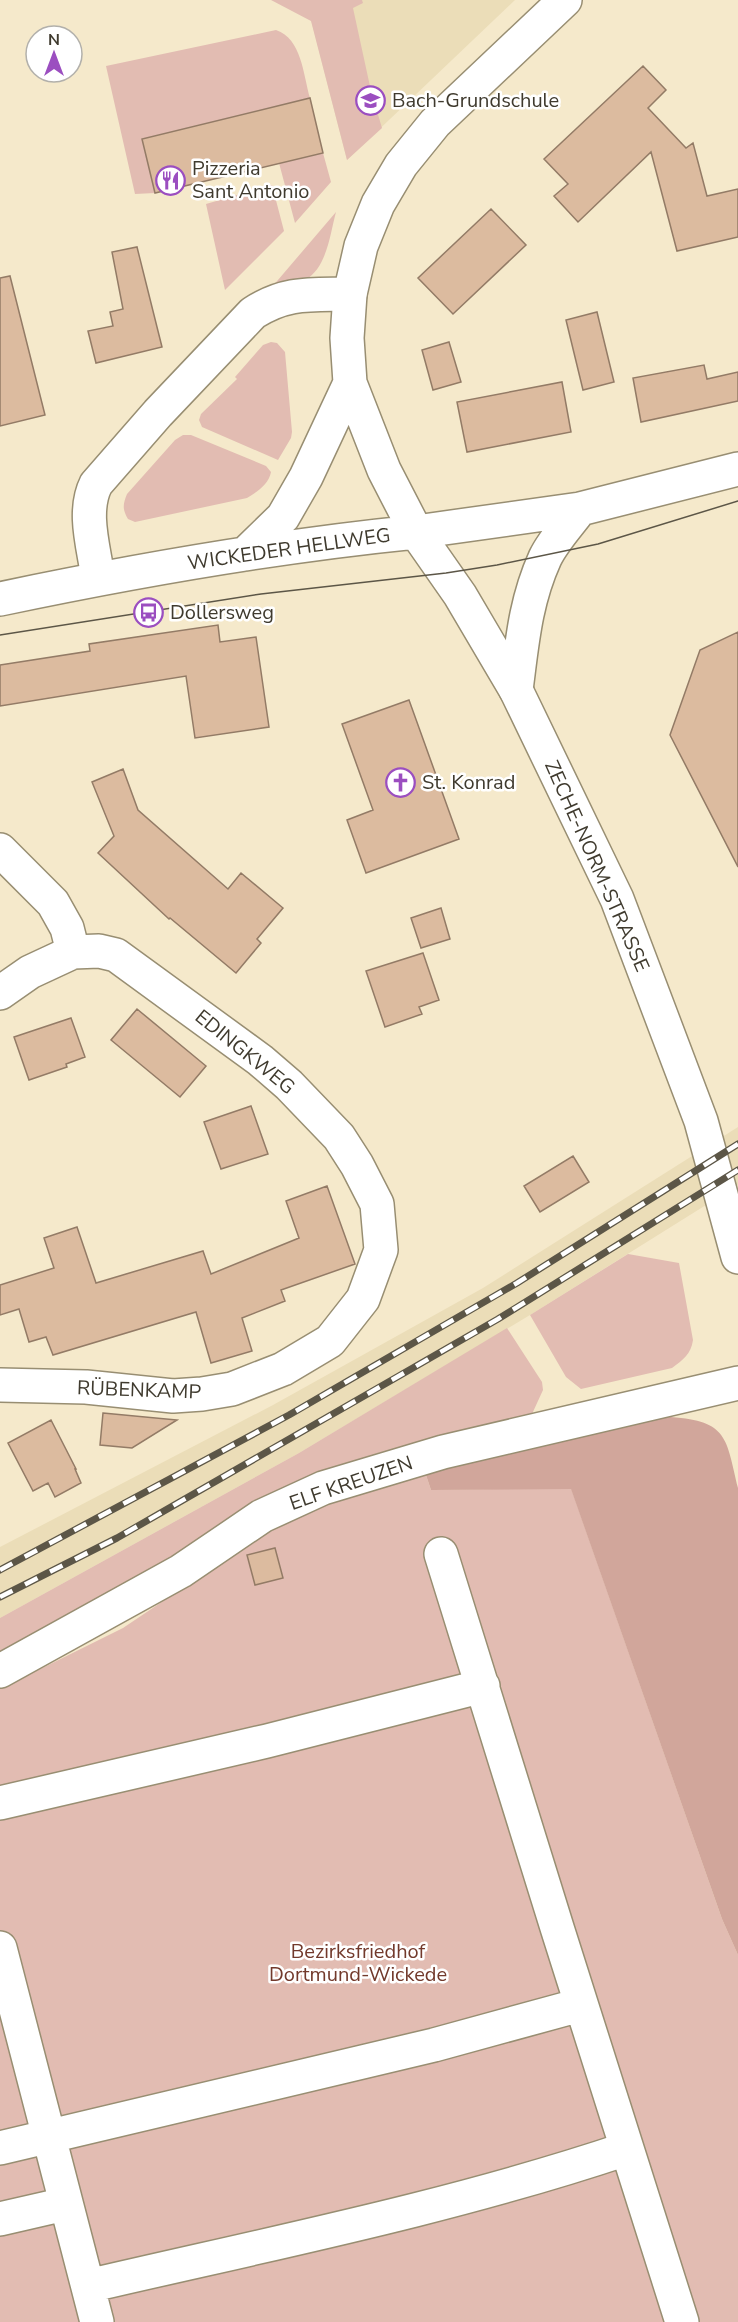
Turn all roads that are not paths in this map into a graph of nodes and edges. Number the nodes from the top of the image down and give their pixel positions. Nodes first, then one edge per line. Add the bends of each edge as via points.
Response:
1 (565, 0) edge
2 (350, 294) junction
3 (350, 383) junction
4 (738, 469) edge
5 (580, 509) junction
6 (416, 532) junction
7 (245, 554) junction
8 (98, 578) junction
9 (0, 598) edge
10 (516, 690) junction
11 (0, 850) edge
12 (74, 952) junction
13 (0, 993) edge
14 (377, 1204) joint
15 (738, 1257) edge
16 (738, 1383) edge
17 (0, 1385) edge
18 (441, 1554) dead end
19 (0, 1671) edge
20 (483, 1686) junction
21 (0, 1803) edge
22 (0, 1948) edge
23 (580, 2005) junction
24 (48, 2136) junction
25 (0, 2148) edge
26 (626, 2149) junction
27 (65, 2204) junction
28 (0, 2219) edge
29 (88, 2286) junction
30 (97, 2322) edge
31 (682, 2322) edge

1 - 2 street via 435,123 401,165 360,246
2 - 3 street
2 - 8 street via 294,295 270,302 253,313 158,413 90,496 88,510
3 - 6 street via 384,470
3 - 7 street via 283,517
4 - 5 street, WICKEDER HELLWEG
5 - 6 street, WICKEDER HELLWEG
5 - 10 street via 546,556 533,591 526,612
6 - 7 street, WICKEDER HELLWEG
6 - 10 street, ZECHE-NORM-STRASSE via 460,595
7 - 8 street, WICKEDER HELLWEG
8 - 9 street, WICKEDER HELLWEG
10 - 15 street, ZECHE-NORM-STRASSE via 625,920 701,1121
11 - 12 street via 53,903 67,928
12 - 13 street, EDINGKWEG via 30,972
12 - 14 street, EDINGKWEG via 116,955 260,1060 339,1137
14 - 17 street, RÜBENKAMP via 381,1250 363,1299 330,1341 283,1369 232,1389 202,1394
16 - 19 street, ELF KREUZEN via 443,1452 323,1488 262,1516 181,1571
18 - 20 street
20 - 21 street
20 - 23 street
22 - 24 street
23 - 24 street via 434,2045
23 - 26 street
24 - 25 street
24 - 27 street
26 - 29 street via 388,2217
26 - 31 street
27 - 28 street
27 - 29 street
29 - 30 street

